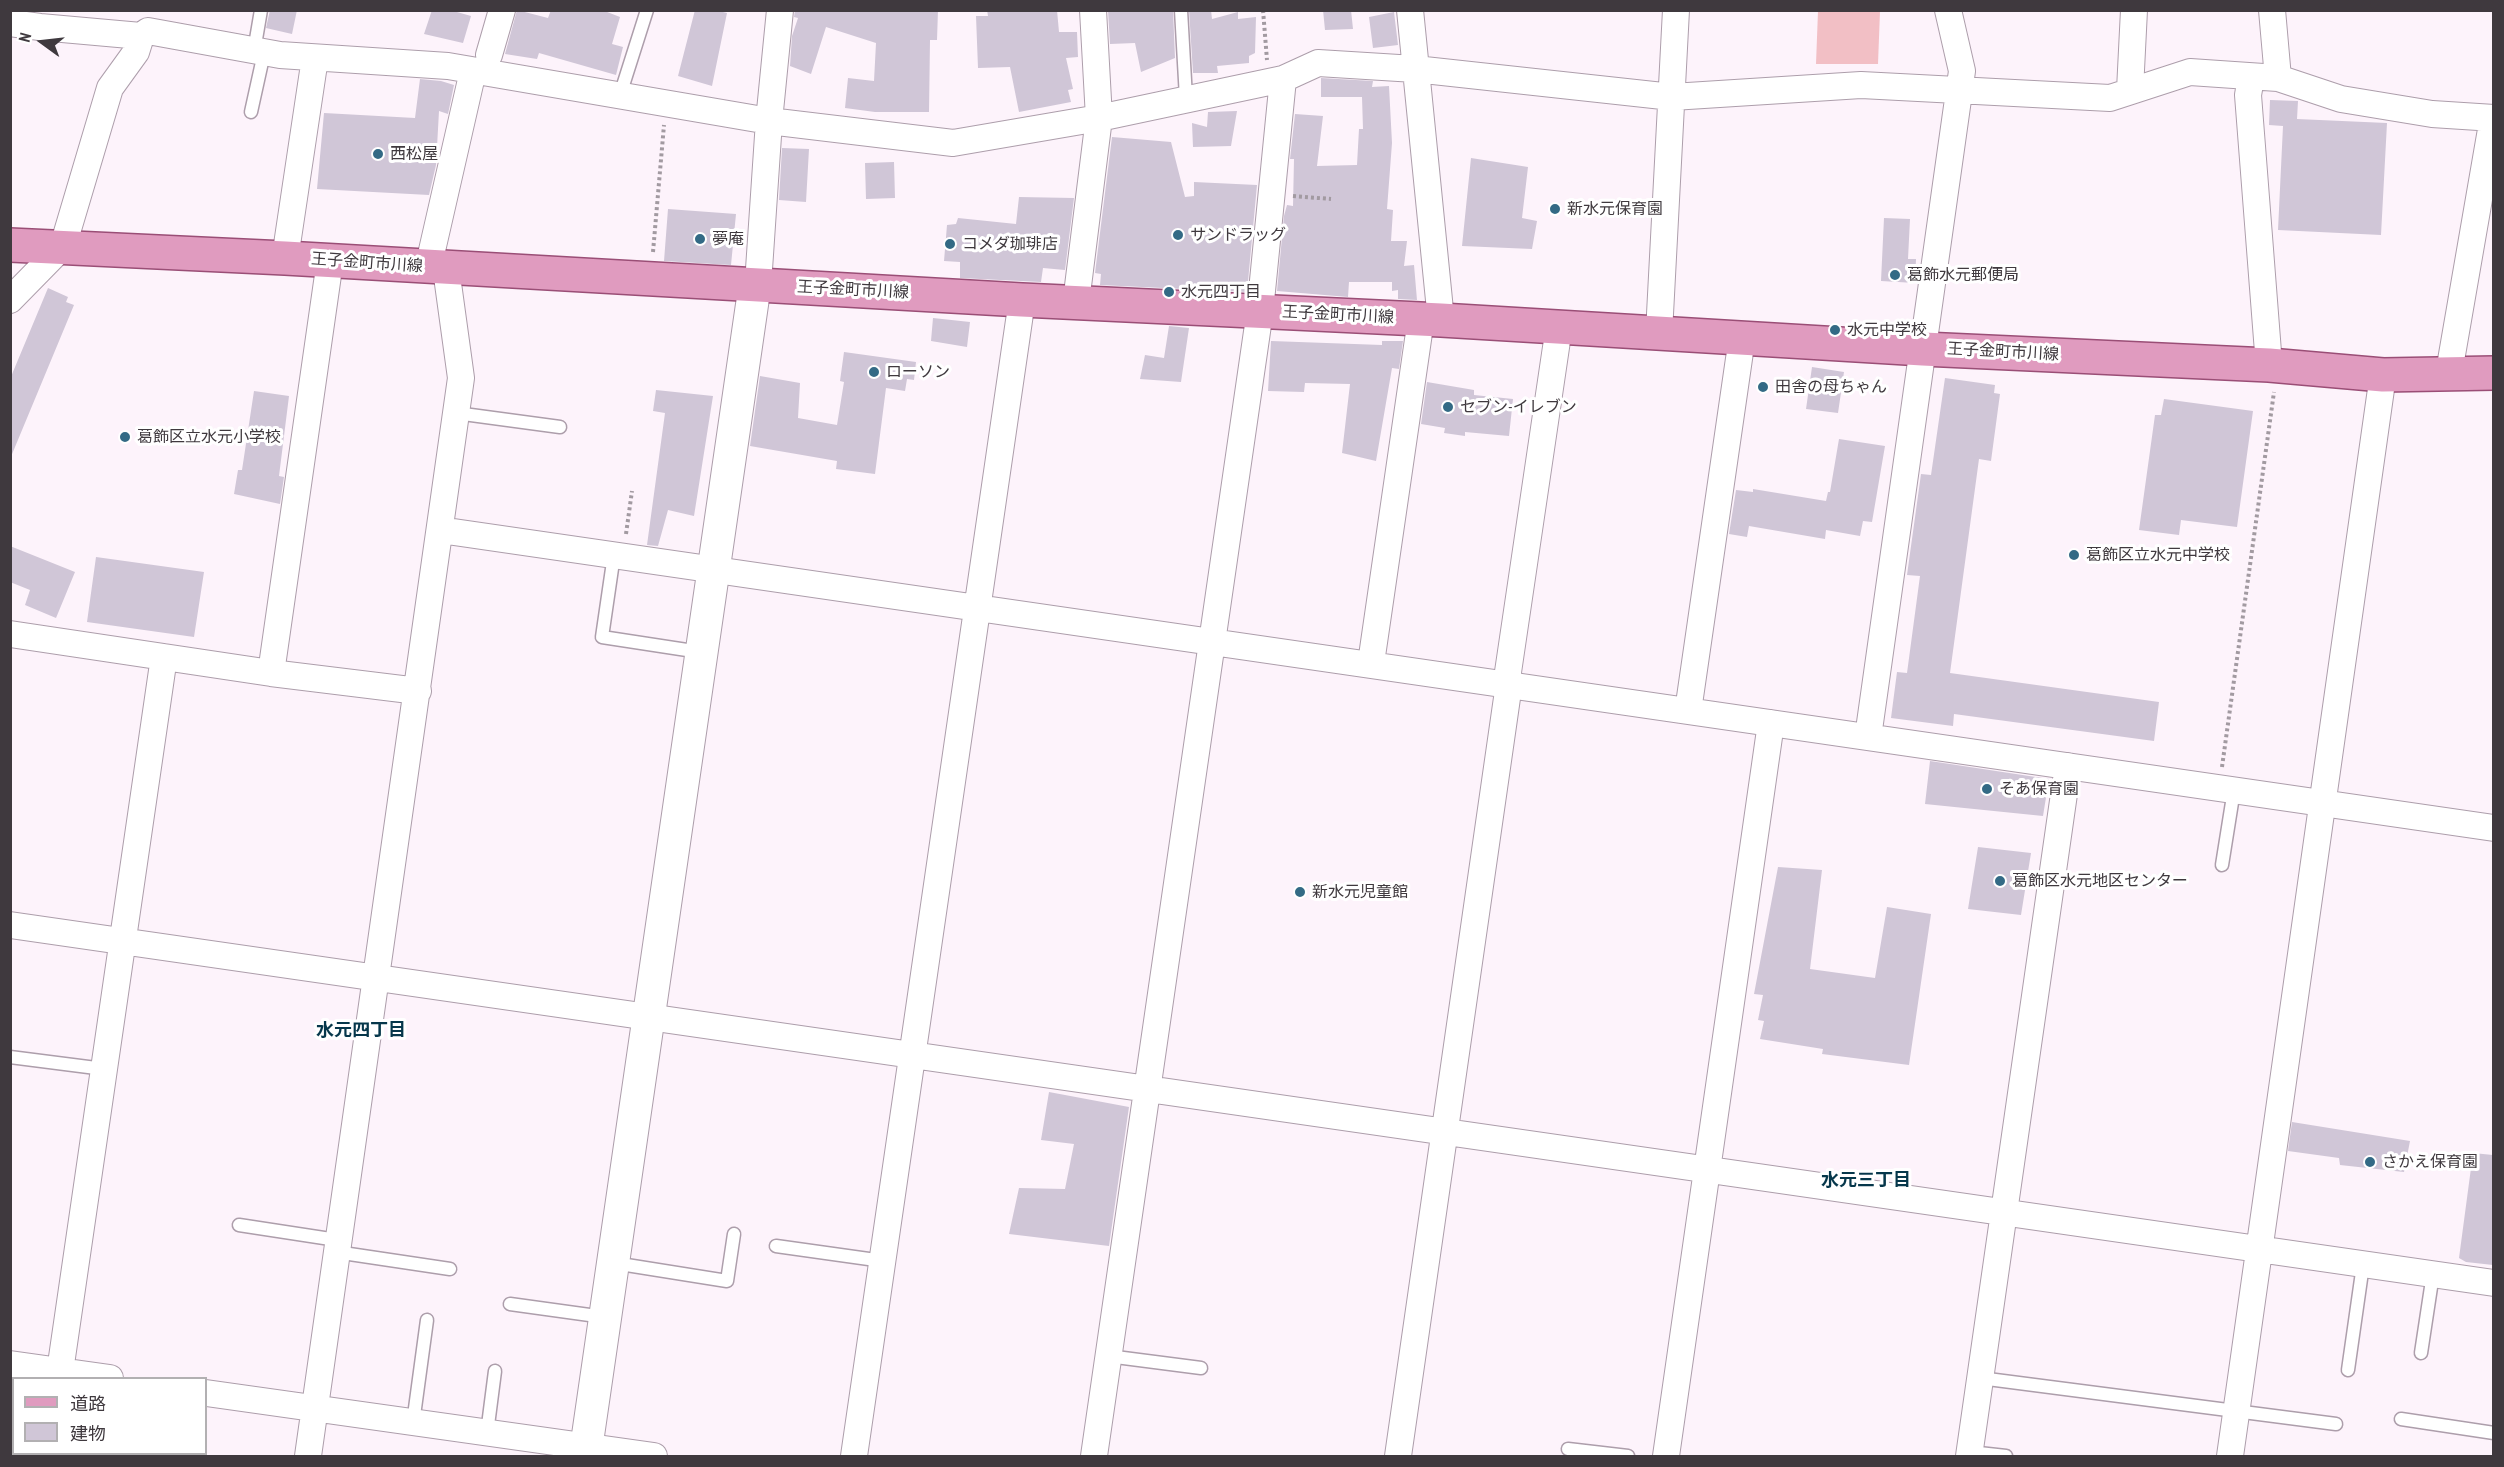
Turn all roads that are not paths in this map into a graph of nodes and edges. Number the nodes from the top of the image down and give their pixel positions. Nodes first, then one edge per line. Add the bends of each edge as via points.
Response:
1 (261, 10) edge
2 (502, 10) edge
3 (647, 10) edge
4 (780, 10) edge
5 (1093, 10) edge
6 (1180, 10) edge
7 (1410, 10) edge
8 (1676, 10) edge
9 (1948, 10) edge
10 (2134, 10) edge
11 (2272, 10) edge
12 (10, 22) edge
13 (148, 26) edge
14 (259, 52) junction
15 (315, 58) junction
16 (481, 63) junction
17 (1415, 69) junction
18 (2251, 78) junction
19 (2278, 78) junction
20 (1276, 80) junction
21 (2130, 90) junction
22 (1958, 91) junction
23 (620, 95) junction
24 (1672, 97) junction
25 (1186, 98) junction
26 (252, 112) dead end
27 (1099, 117) junction
28 (2493, 118) edge
29 (769, 121) junction
30 (10, 245) edge
31 (63, 246) junction
32 (285, 258) junction
33 (330, 261) junction
34 (437, 268) junction
35 (756, 284) junction
36 (10, 300) edge
37 (1022, 300) junction
38 (1076, 302) junction
39 (1260, 311) junction
40 (1431, 320) junction
41 (1559, 327) junction
42 (1659, 333) junction
43 (1742, 338) junction
44 (1923, 349) junction
45 (2493, 362) edge
46 (2450, 372) junction
47 (2493, 373) edge
48 (2383, 375) junction
49 (2272, 376) junction
50 (456, 412) junction
51 (560, 427) dead end
52 (440, 530) junction
53 (620, 549) junction
54 (714, 570) junction
55 (977, 607) junction
56 (10, 633) edge
57 (1211, 642) junction
58 (702, 652) junction
59 (164, 657) junction
60 (1371, 663) junction
61 (272, 673) junction
62 (1509, 684) junction
63 (418, 691) junction
64 (1688, 711) junction
65 (1771, 723) junction
66 (1868, 737) junction
67 (2068, 766) junction
68 (2227, 784) junction
69 (2323, 803) junction
70 (2493, 828) edge
71 (2222, 865) dead end
72 (10, 925) edge
73 (123, 941) junction
74 (376, 977) junction
75 (649, 1017) junction
76 (913, 1054) junction
77 (10, 1057) edge
78 (105, 1069) junction
79 (1146, 1089) junction
80 (1446, 1131) junction
81 (1708, 1168) junction
82 (2004, 1214) junction
83 (239, 1225) dead end
84 (734, 1234) dead end
85 (336, 1246) junction
86 (776, 1246) dead end
87 (2258, 1249) junction
88 (883, 1261) junction
89 (614, 1263) junction
90 (2363, 1265) junction
91 (450, 1269) dead end
92 (2433, 1274) junction
93 (2493, 1283) edge
94 (510, 1304) dead end
95 (606, 1317) junction
96 (427, 1320) dead end
97 (2421, 1353) dead end
98 (1108, 1356) junction
99 (10, 1364) edge
100 (1201, 1368) dead end
101 (2348, 1370) dead end
102 (495, 1371) dead end
103 (59, 1375) edge
104 (93, 1377) edge
105 (1980, 1378) junction
106 (207, 1393) edge
107 (315, 1409) junction
108 (2236, 1411) junction
109 (2401, 1419) dead end
110 (413, 1423) junction
111 (2336, 1424) dead end
112 (487, 1433) junction
113 (2493, 1433) edge
114 (1568, 1449) dead end
115 (586, 1451) edge
116 (1970, 1454) edge
117 (308, 1456) edge
118 (654, 1456) edge
119 (854, 1456) edge
120 (1094, 1456) edge
121 (1398, 1456) edge
122 (1628, 1456) edge
123 (1666, 1456) edge
124 (2006, 1456) edge
125 (2229, 1456) edge

1 - 14 lane
2 - 16 street
3 - 23 lane
4 - 29 street
5 - 27 street
6 - 25 lane
7 - 17 street
8 - 24 street
9 - 22 street via 1962,71
10 - 21 street
11 - 19 street
12 - 13 street via 40,27
13 - 14 street
13 - 31 street via 136,52 110,88
14 - 15 street
14 - 26 lane
15 - 16 street
15 - 32 street
16 - 23 street
16 - 34 street
17 - 20 street via 1318,63
17 - 24 street
17 - 40 street
18 - 19 street
18 - 21 street via 2190,72
18 - 49 street via 2248,95
19 - 28 street via 2341,99 2432,114
20 - 25 street
20 - 39 street
21 - 22 street via 2110,98
22 - 24 street via 1861,85
22 - 44 street
23 - 29 street
24 - 42 street
25 - 27 street
27 - 29 street via 953,143
27 - 38 street
28 - 46 street
29 - 35 street
30 - 31 main road, 王子金町市川線
31 - 32 main road, 王子金町市川線
31 - 36 street
32 - 33 main road, 王子金町市川線
33 - 34 main road, 王子金町市川線
33 - 61 street
34 - 35 main road, 王子金町市川線
34 - 50 street via 461,378
35 - 37 main road, 王子金町市川線
35 - 54 street
37 - 38 main road, 王子金町市川線
37 - 55 street
38 - 39 main road, 王子金町市川線
39 - 40 main road, 王子金町市川線
39 - 57 street
40 - 41 main road, 王子金町市川線
40 - 60 street
41 - 42 main road, 王子金町市川線
41 - 62 street
42 - 43 main road, 王子金町市川線
43 - 44 main road, 王子金町市川線
43 - 64 street
44 - 49 main road, 王子金町市川線
44 - 66 street
45 - 46 main road, 王子金町市川線
46 - 47 main road, 王子金町市川線
46 - 48 main road, 王子金町市川線
48 - 49 main road, 王子金町市川線
48 - 69 street
50 - 51 lane
50 - 52 street
52 - 53 street
52 - 63 street
53 - 54 street
53 - 58 lane via 602,637
54 - 55 street
54 - 58 street
55 - 57 street
55 - 76 street
56 - 59 street
57 - 60 street
57 - 79 street
58 - 75 street
59 - 61 street
59 - 73 street
60 - 62 street
61 - 63 street
62 - 64 street
62 - 80 street
63 - 74 street
64 - 65 street
65 - 66 street
65 - 81 street
66 - 67 street
67 - 68 street
67 - 82 street
68 - 69 street
68 - 71 lane
69 - 70 street
69 - 87 street
72 - 73 street
73 - 74 street
73 - 78 street
74 - 75 street
74 - 85 street
75 - 76 street
75 - 89 street
76 - 79 street
76 - 88 street
77 - 78 lane
78 - 103 street
79 - 80 street
79 - 98 street
80 - 81 street
80 - 121 street
81 - 82 street
81 - 123 street
82 - 87 street
82 - 105 street
83 - 85 lane
84 - 89 lane via 727,1281
85 - 91 lane
85 - 107 street
86 - 88 lane
87 - 90 street
87 - 108 street
88 - 119 street
89 - 95 street
90 - 92 street
90 - 101 lane
92 - 93 street
92 - 97 lane
94 - 95 lane
95 - 115 street
96 - 110 lane
98 - 100 lane
98 - 120 street
99 - 103 street
102 - 112 lane
103 - 104 street
105 - 108 lane
105 - 116 street
106 - 107 street
107 - 110 street
107 - 117 street
108 - 111 lane
108 - 125 street
109 - 113 lane
110 - 112 street
112 - 115 street
114 - 122 lane
115 - 118 street
116 - 124 lane

